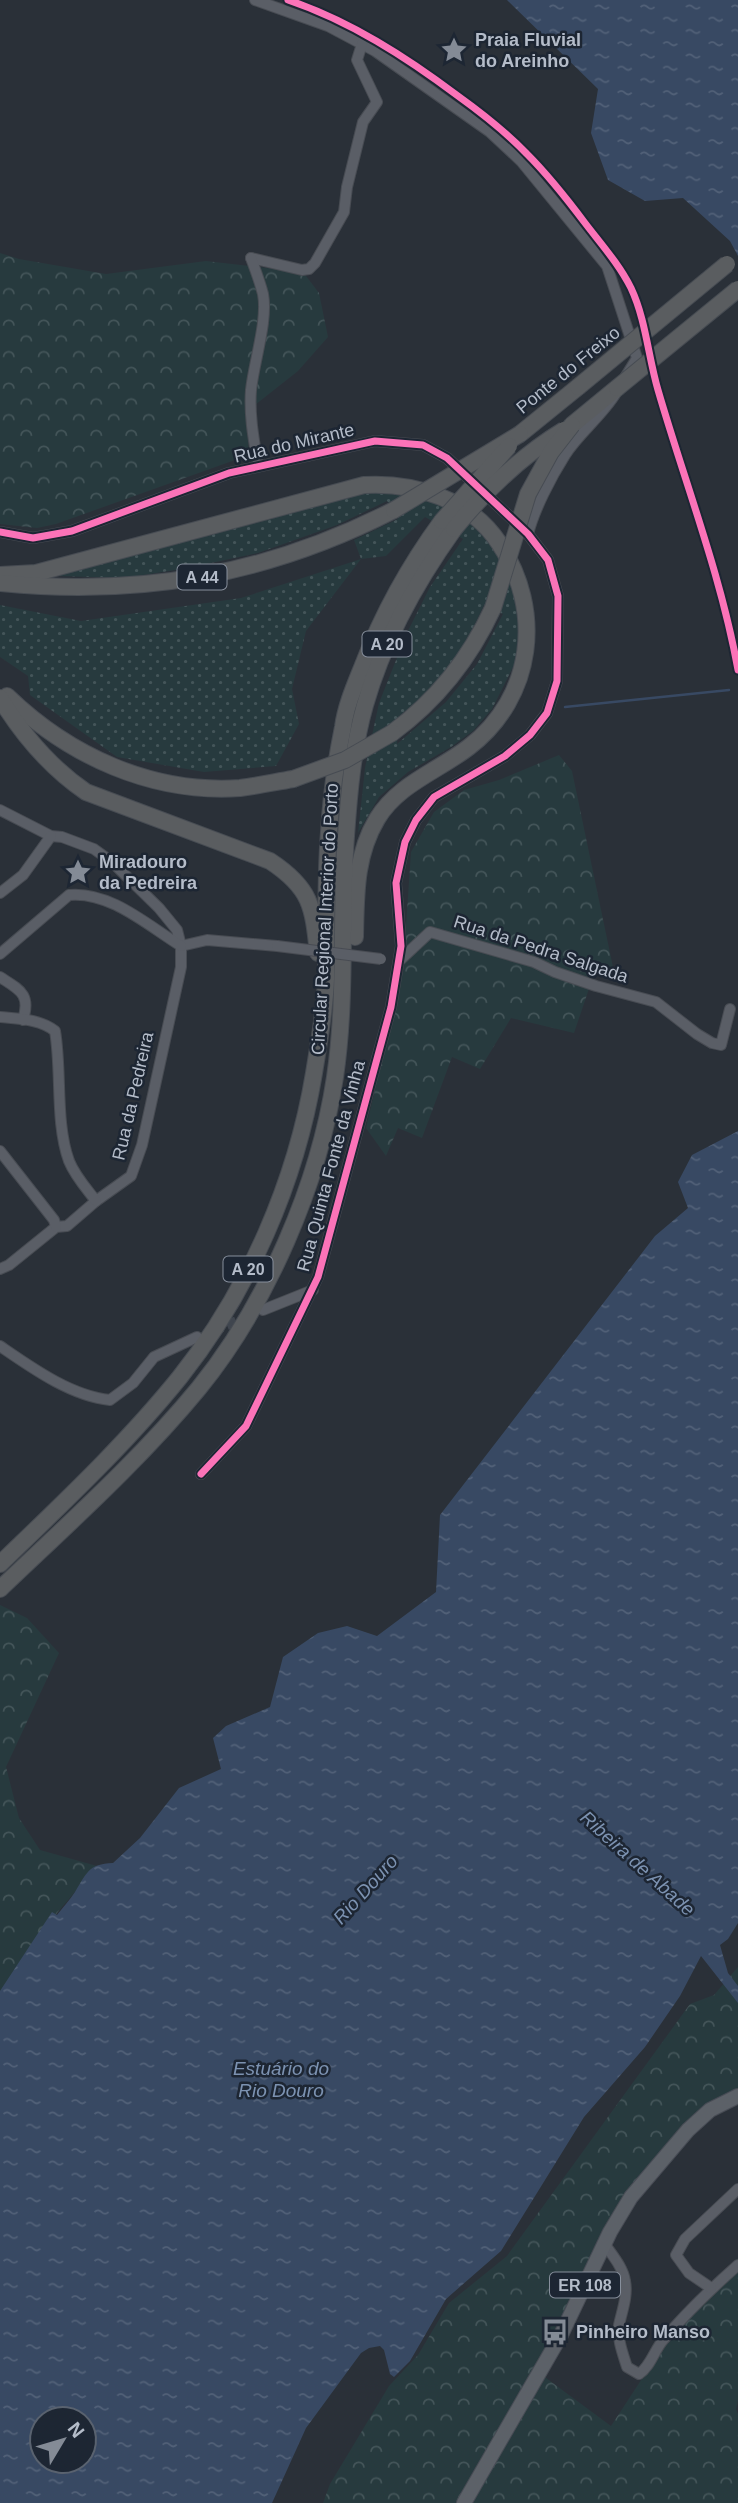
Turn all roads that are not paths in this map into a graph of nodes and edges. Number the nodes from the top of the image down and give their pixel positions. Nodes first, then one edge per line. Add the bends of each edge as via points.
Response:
1 (255, 0) edge
2 (362, 44) junction
3 (738, 255) edge
4 (738, 289) edge
5 (572, 425) junction
6 (520, 434) junction
7 (258, 466) junction
8 (448, 525) junction
9 (0, 532) edge
10 (528, 534) junction
11 (0, 575) edge
12 (0, 583) edge
13 (0, 690) edge
14 (0, 698) edge
15 (0, 810) edge
16 (51, 836) junction
17 (0, 892) edge
18 (181, 946) junction
19 (0, 954) edge
20 (399, 961) junction
21 (0, 977) edge
22 (730, 1009) dead end
23 (0, 1017) edge
24 (322, 1018) junction
25 (342, 1019) junction
26 (23, 1020) junction
27 (0, 1151) edge
28 (96, 1201) junction
29 (57, 1227) junction
30 (0, 1269) edge
31 (313, 1290) junction
32 (263, 1310) tunnel mouth
33 (197, 1337) dead end
34 (0, 1346) edge
35 (201, 1474) dead end
36 (0, 1563) edge
37 (0, 1589) edge
38 (738, 2096) edge
39 (738, 2189) edge
40 (604, 2243) junction
41 (738, 2265) edge
42 (711, 2288) junction
43 (464, 2503) edge

1 - 2 street via 328,26
2 - 7 street via 357,60 377,102 362,122 344,212 309,269 251,258 263,295 251,393
2 - 10 street via 491,132 521,161 607,266 618,295 637,358 609,405 565,454
3 - 6 highway, Ponte do Freixo / A 20, bridge
4 - 5 highway, A 20, bridge
5 - 8 highway, Circular Regional Interior do Porto / A 20, bridge via 533,449
5 - 13 highway, bridge via 528,494 493,608 460,666 435,696 392,733 345,760 293,779 241,788 178,785 150,779 71,747
6 - 8 highway, Circular Regional Interior do Porto / A 20, bridge
6 - 12 highway, A 44, bridge via 394,510 276,559 176,582 108,588
7 - 9 street, Rua do Mirante via 72,531 33,538
7 - 10 street, Rua do Mirante via 375,441 423,445 447,458
8 - 24 highway, Circular Regional Interior do Porto / A 20 via 398,587 377,628 343,725 329,832
8 - 25 highway, Circular Regional Interior do Porto / A 20 via 390,636 359,731 346,837
10 - 20 street, Rua do Mirante via 548,560 558,596 556,681 551,702 530,735 505,756 433,797 416,820 405,842 396,883
11 - 25 highway via 37,573 364,485 410,487 440,496 482,523 498,540 525,600 528,628 522,669 510,700 492,725 469,747 405,789 378,817 358,868 352,982
14 - 24 highway via 48,761 86,792 270,861 292,876 306,893 314,915
15 - 16 street
16 - 17 street via 23,875
16 - 18 street via 94,849 112,862 159,908 177,930
18 - 19 street via 112,903 81,894 69,895
18 - 20 street, bridge via 207,940
18 - 28 street, Rua da Pedreira via 181,967 136,1165 131,1176
20 - 22 street, Rua da Pedra Salgada via 430,932 656,1002 697,1034 722,1045
20 - 31 street, Rua Quinta Fonte da Vinha via 391,1007
21 - 26 street via 26,999
23 - 26 street
24 - 36 highway, Circular Regional Interior do Porto / A 20 via 296,1152 266,1235 231,1302 145,1418
25 - 37 highway, Circular Regional Interior do Porto / A 20 via 335,1079 316,1158 285,1244 248,1315 198,1388 133,1461
26 - 28 street via 55,1031 64,1144 81,1183
27 - 29 street
28 - 29 street, Rua da Pedreira via 67,1226
29 - 30 street, Rua da Pedreira
31 - 32 street
31 - 35 street, Rua Quinta Fonte da Vinha via 246,1426
33 - 34 street via 154,1357 133,1384 110,1400 76,1391
38 - 40 main road, ER 108 via 710,2110 688,2130 631,2197
39 - 42 street via 685,2239 676,2255 689,2273
40 - 42 street via 625,2281 620,2348 627,2367 639,2374 661,2342
40 - 43 main road, ER 108 via 561,2335
41 - 42 street

